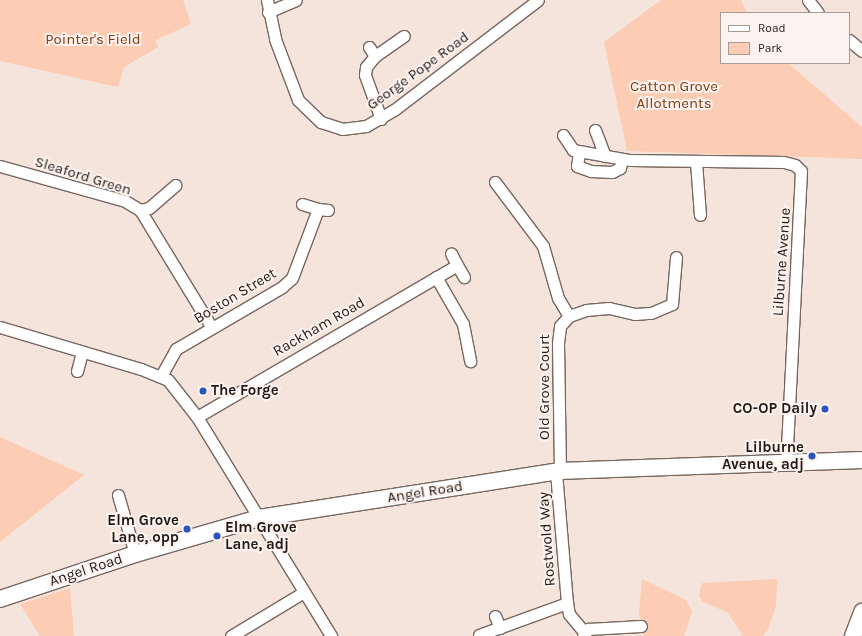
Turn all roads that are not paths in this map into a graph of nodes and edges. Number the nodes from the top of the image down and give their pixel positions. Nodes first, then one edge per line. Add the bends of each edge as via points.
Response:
1 (266, 0) edge
2 (296, 0) edge
3 (538, 0) edge
4 (808, 0) edge
5 (268, 12) junction
6 (817, 12) edge
7 (404, 36) dead end
8 (850, 41) edge
9 (862, 51) edge
10 (381, 118) junction
11 (595, 130) dead end
12 (563, 135) dead end
13 (579, 152) junction
14 (604, 156) junction
15 (622, 159) junction
16 (696, 162) junction
17 (0, 166) edge
18 (495, 182) dead end
19 (175, 185) dead end
20 (302, 204) dead end
21 (140, 210) junction
22 (700, 215) dead end
23 (451, 252) dead end
24 (676, 257) dead end
25 (457, 265) junction
26 (436, 277) junction
27 (464, 277) dead end
28 (569, 316) junction
29 (0, 327) edge
30 (212, 328) junction
31 (82, 352) junction
32 (470, 361) dead end
33 (77, 371) dead end
34 (161, 376) junction
35 (197, 417) junction
36 (862, 460) edge
37 (786, 463) junction
38 (558, 472) junction
39 (118, 495) dead end
40 (259, 518) junction
41 (135, 554) junction
42 (304, 592) junction
43 (0, 599) edge
44 (567, 603) junction
45 (862, 612) edge
46 (496, 616) dead end
47 (640, 626) dead end
48 (500, 628) junction
49 (619, 632) edge
50 (584, 634) edge
51 (479, 635) dead end
52 (231, 636) edge
53 (330, 636) edge
54 (853, 636) edge

1 - 5 street, George Pope Road
2 - 5 street
3 - 10 street, George Pope Road
4 - 6 street
5 - 10 street, George Pope Road via 286,73 298,100 310,113 321,122 342,129 366,126
7 - 10 street via 372,52 366,67 364,75
8 - 9 street
11 - 14 street
12 - 13 street via 572,150
13 - 14 street, Lilburne Avenue
13 - 15 street via 577,166 591,171 612,172 620,168
14 - 15 street, Lilburne Avenue
15 - 16 street, Lilburne Avenue
16 - 22 street
16 - 37 street, Lilburne Avenue via 784,162 795,165 801,171
17 - 21 street, Sleaford Green via 125,201
18 - 28 street via 543,246 558,298
19 - 21 street via 149,208
20 - 30 street, Boston Street via 323,209 292,278 282,287
21 - 30 street, Sleaford Green
23 - 25 street
24 - 28 street via 673,298 672,304 668,307 651,313 635,314 609,308 586,310
25 - 26 street, Rackham Road
25 - 27 street
26 - 32 street via 462,324
26 - 35 street, Rackham Road
28 - 38 street, Old Grove Court via 560,326 558,343
29 - 31 street
30 - 34 street, Boston Street via 176,349
31 - 33 street
31 - 34 street
34 - 35 street via 178,390
35 - 40 street
36 - 37 street, Angel Road
37 - 38 street, Angel Road
38 - 40 street, Angel Road
38 - 44 street, Rostwold Way
39 - 41 street
40 - 41 street, Angel Road
40 - 42 street
41 - 43 street, Angel Road
42 - 52 street
42 - 53 street
44 - 48 street, Rostwold Way
44 - 50 street, Rostwold Way via 569,614
45 - 54 street
46 - 48 street
47 - 49 street, Rostwold Way
48 - 51 street, Rostwold Way
49 - 50 street, Rostwold Way

